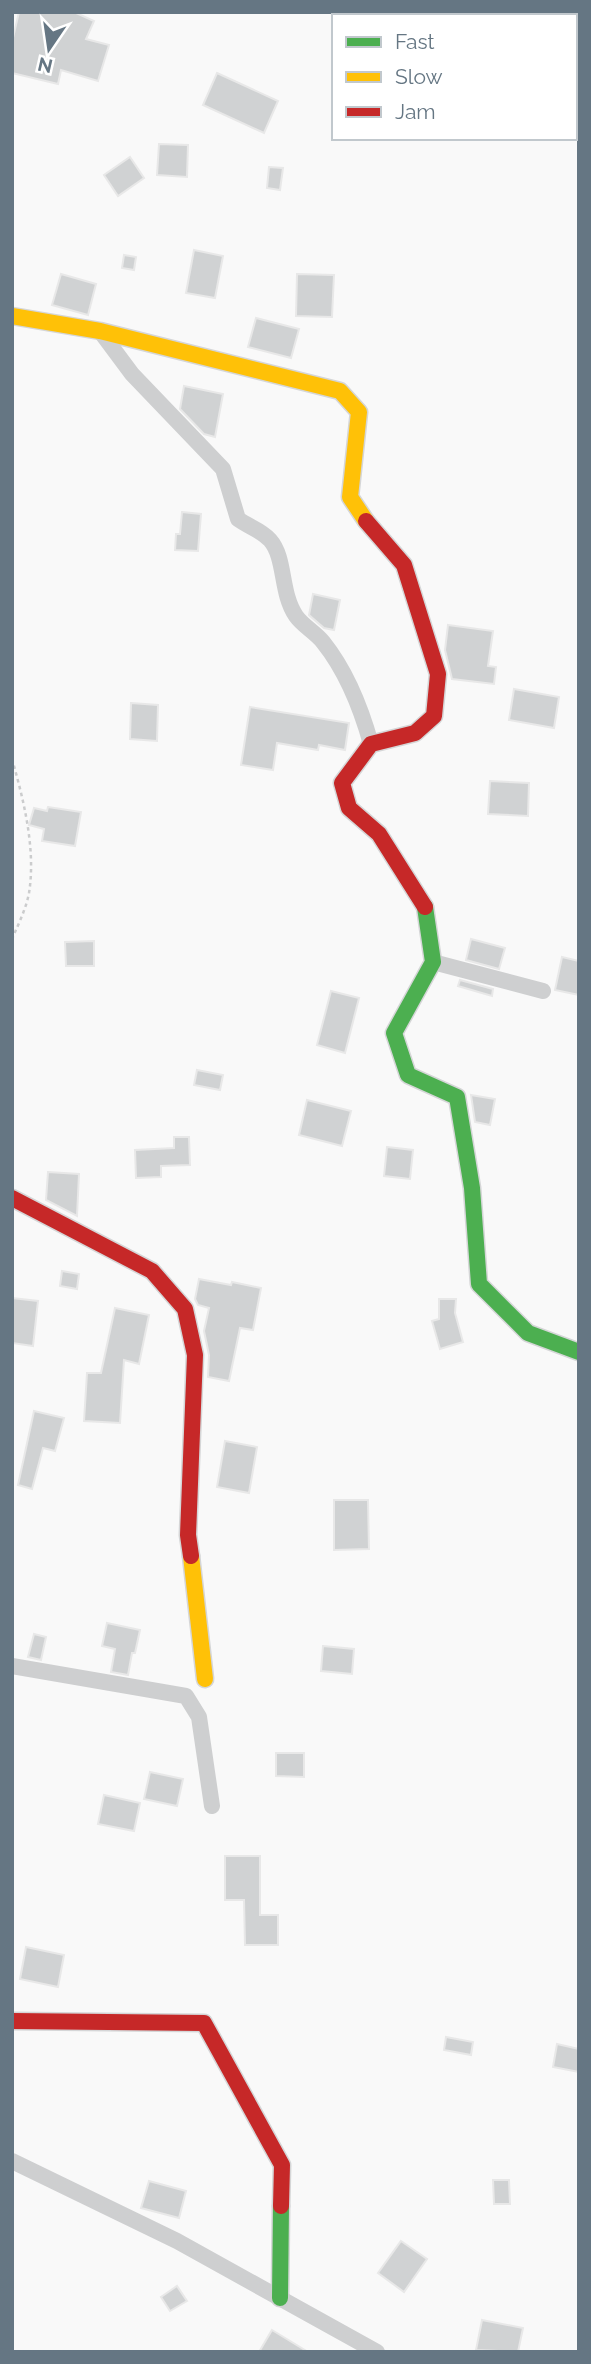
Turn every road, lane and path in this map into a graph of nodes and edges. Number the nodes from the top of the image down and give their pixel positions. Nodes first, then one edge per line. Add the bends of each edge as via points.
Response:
1 (12, 316) edge
2 (100, 331) junction
3 (371, 744) junction
4 (12, 759) edge
5 (12, 939) edge
6 (433, 962) junction
7 (542, 991) dead end
8 (12, 1198) edge
9 (579, 1352) edge
10 (12, 1666) edge
11 (205, 1679) dead end
12 (212, 1806) dead end
13 (12, 2021) edge
14 (12, 2161) edge
15 (280, 2298) junction
16 (377, 2352) edge

1 - 2 street
2 - 3 street via 132,374 223,469 238,519 272,542 286,599 348,681
2 - 3 street via 340,391 359,411 350,497 404,565 438,674 434,716 415,733
3 - 6 street via 342,783 349,808 379,834 424,904
4 - 5 path via 31,871 28,896
6 - 7 street
6 - 9 street via 394,1033 408,1075 457,1097 472,1188 479,1284 528,1333
8 - 11 street via 152,1272 185,1309 195,1355 188,1535
10 - 12 street via 186,1696 200,1717
13 - 15 street via 204,2024 282,2165
14 - 15 street via 177,2241
15 - 16 street

